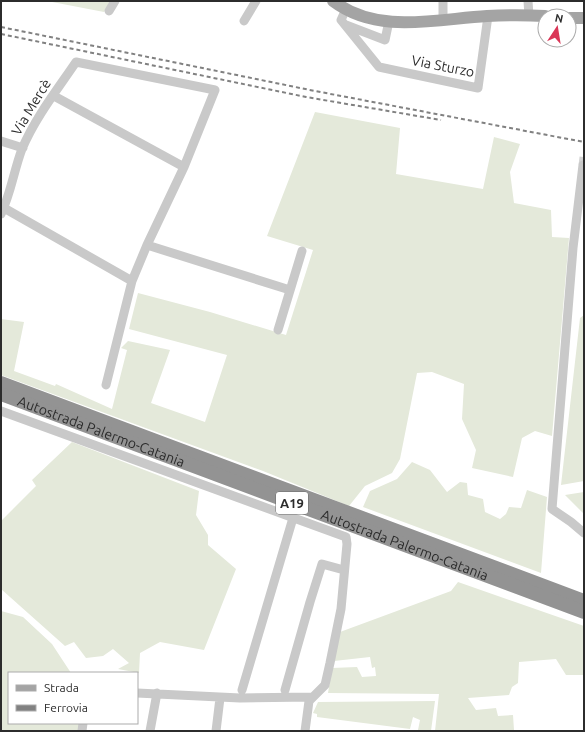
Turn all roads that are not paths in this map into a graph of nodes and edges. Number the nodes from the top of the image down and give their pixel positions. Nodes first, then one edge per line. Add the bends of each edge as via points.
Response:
1 (115, 1) edge
2 (256, 1) edge
3 (333, 1) edge
4 (443, 1) edge
5 (528, 1) edge
6 (346, 9) junction
7 (109, 11) dead end
8 (488, 16) junction
9 (529, 16) junction
10 (537, 16) edge
11 (369, 18) junction
12 (443, 20) junction
13 (244, 21) dead end
14 (389, 21) junction
15 (345, 24) junction
16 (366, 32) junction
17 (362, 46) junction
18 (54, 96) junction
19 (1, 141) edge
20 (23, 148) junction
21 (583, 165) edge
22 (184, 167) junction
23 (2, 211) edge
24 (147, 245) junction
25 (302, 251) dead end
26 (132, 281) junction
27 (290, 290) junction
28 (278, 330) dead end
29 (1, 383) edge
30 (106, 385) dead end
31 (1, 394) edge
32 (1, 411) edge
33 (293, 518) junction
34 (584, 533) edge
35 (344, 570) junction
36 (584, 601) edge
37 (584, 612) edge
38 (242, 690) dead end
39 (285, 690) dead end
40 (138, 693) edge
41 (157, 693) junction
42 (312, 697) junction
43 (220, 698) junction
44 (150, 731) edge
45 (216, 731) edge
46 (305, 731) edge

1 - 7 street
2 - 13 street
3 - 6 main road
4 - 12 street
5 - 9 street
6 - 11 main road
6 - 15 street via 341,20
8 - 9 main road
8 - 12 main road
8 - 17 street, Via Sturzo via 478,88 379,67
9 - 10 main road
11 - 14 main road
11 - 16 street
12 - 14 main road via 413,23
14 - 16 street via 385,40
15 - 16 street
15 - 17 street
16 - 17 street
18 - 20 street, Via Mercè
18 - 22 street
18 - 22 street, Via Mercè via 76,62 215,90
19 - 20 street
20 - 23 street, Via Mercè
21 - 34 street via 573,248 552,509
22 - 24 street
23 - 26 street
24 - 26 street
24 - 27 street
25 - 27 street
26 - 30 street
27 - 28 street
29 - 36 highway, Autostrada Palermo-Catania / A19
31 - 37 highway, Autostrada Palermo-Catania / A19
32 - 33 street
33 - 35 street via 346,537
33 - 38 street
35 - 39 street via 322,564
35 - 42 street via 341,609 325,685
40 - 41 street
41 - 43 street
41 - 44 street
42 - 43 street
42 - 46 street via 309,701
43 - 45 street

